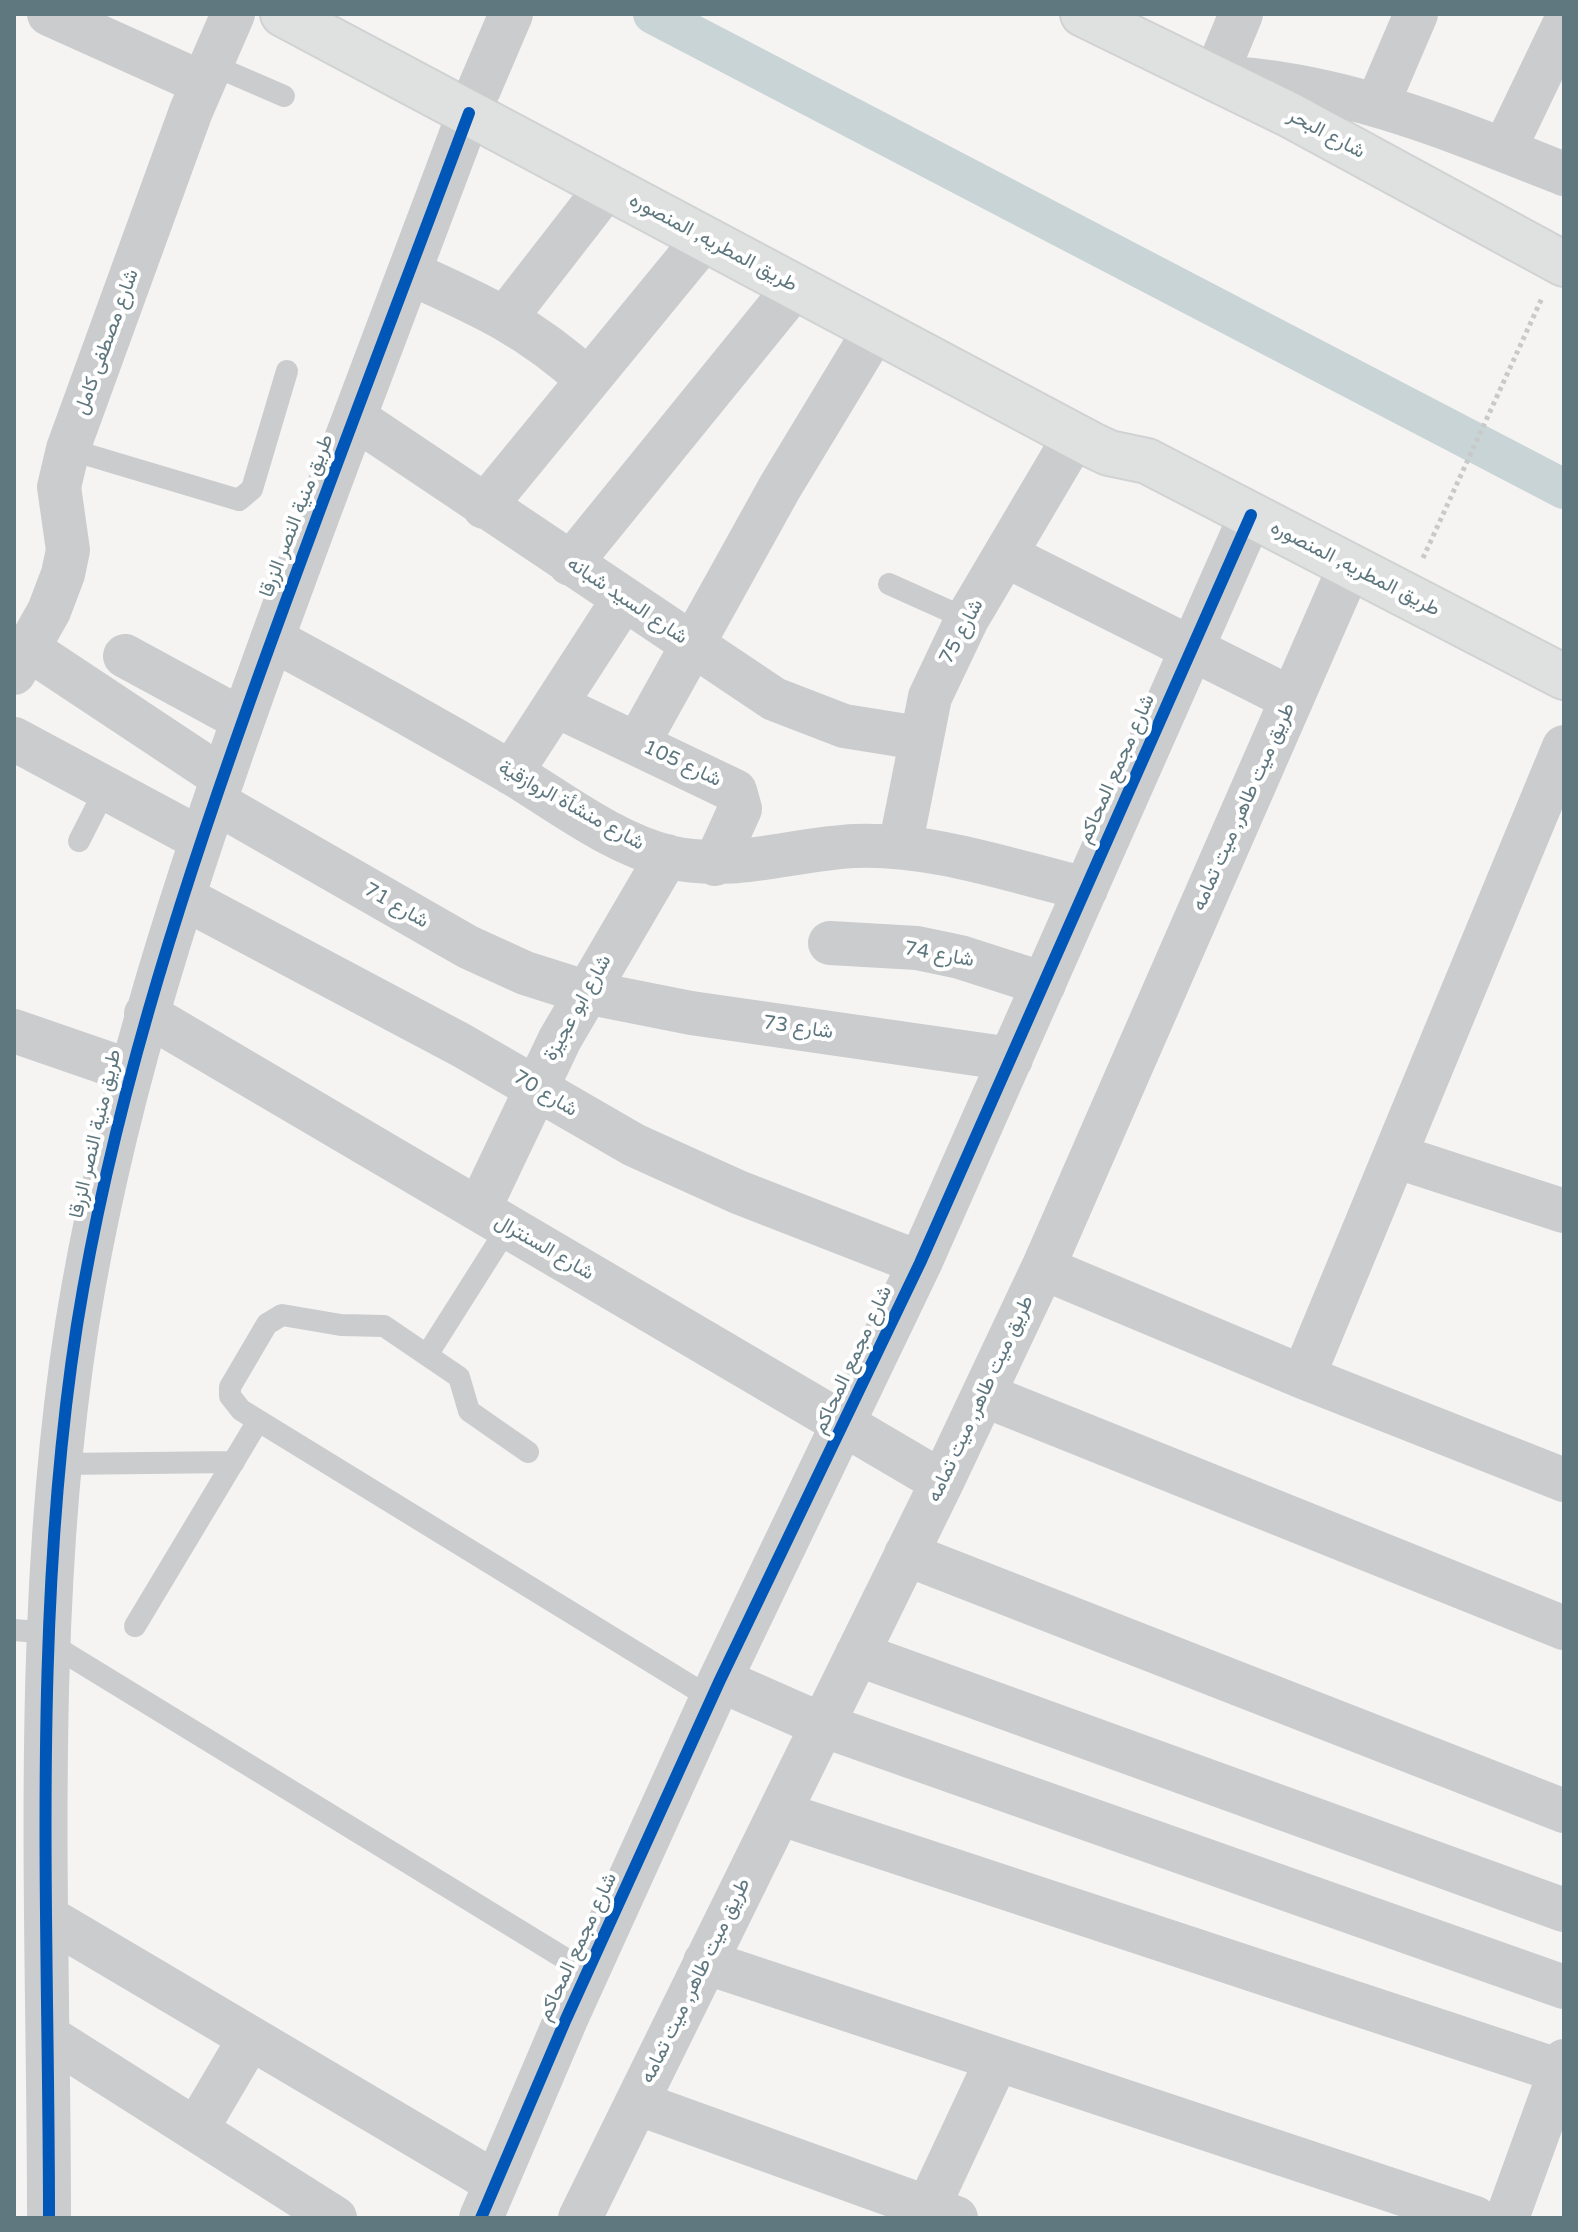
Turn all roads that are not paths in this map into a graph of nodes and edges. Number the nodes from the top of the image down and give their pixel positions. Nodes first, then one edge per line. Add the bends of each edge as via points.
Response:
1 (49, 14) edge
2 (233, 14) edge
3 (283, 14) edge
4 (338, 14) edge
5 (511, 14) edge
6 (1083, 14) edge
7 (1241, 14) edge
8 (1416, 14) edge
9 (1564, 25) edge
10 (206, 73) junction
11 (1215, 77) junction
12 (481, 86) junction
13 (284, 96) dead end
14 (1377, 105) junction
15 (1504, 150) junction
16 (1564, 174) edge
17 (607, 187) junction
18 (704, 239) junction
19 (1561, 263) edge
20 (410, 273) junction
21 (795, 287) junction
22 (506, 317) junction
23 (875, 330) junction
24 (287, 371) dead end
25 (588, 380) junction
26 (355, 418) junction
27 (1075, 436) junction
28 (68, 449) junction
29 (1147, 461) junction
30 (484, 507) junction
31 (1251, 515) junction
32 (1005, 555) junction
33 (570, 564) junction
34 (1350, 566) junction
35 (889, 584) dead end
36 (623, 600) junction
37 (967, 619) junction
38 (272, 639) junction
39 (694, 646) junction
40 (1192, 649) junction
41 (125, 656) dead end
42 (22, 661) edge
43 (1564, 677) edge
44 (1292, 699) junction
45 (555, 705) junction
46 (243, 720) junction
47 (919, 738) junction
48 (14, 739) edge
49 (638, 743) junction
50 (1564, 747) edge
51 (511, 773) junction
52 (106, 788) junction
53 (213, 807) junction
54 (79, 841) dead end
55 (900, 847) junction
56 (667, 856) junction
57 (715, 864) junction
58 (1086, 889) junction
59 (184, 898) junction
60 (830, 943) dead end
61 (1044, 984) junction
62 (585, 992) junction
63 (146, 1014) junction
64 (14, 1031) edge
65 (1011, 1059) junction
66 (130, 1071) junction
67 (535, 1088) junction
68 (1395, 1156) junction
69 (1564, 1211) edge
70 (494, 1218) junction
71 (920, 1263) junction
72 (1043, 1268) junction
73 (427, 1355) junction
74 (1303, 1377) junction
75 (984, 1395) junction
76 (258, 1421) junction
77 (845, 1425) junction
78 (528, 1452) dead end
79 (234, 1462) junction
80 (60, 1464) junction
81 (1564, 1480) edge
82 (942, 1482) junction
83 (906, 1554) junction
84 (33, 1588) edge
85 (135, 1626) dead end
86 (1564, 1628) edge
87 (38, 1635) edge
88 (857, 1654) junction
89 (716, 1690) junction
90 (822, 1725) junction
91 (1564, 1811) edge
92 (779, 1813) junction
93 (1564, 1910) edge
94 (33, 1924) edge
95 (705, 1962) junction
96 (587, 1972) junction
97 (1564, 1987) edge
98 (48, 2036) junction
99 (250, 2038) junction
100 (997, 2060) junction
101 (1562, 2066) edge
102 (637, 2103) junction
103 (196, 2130) junction
104 (1548, 2151) edge
105 (488, 2201) edge
106 (936, 2215) edge
107 (49, 2218) edge
108 (335, 2218) edge
109 (580, 2218) edge
110 (1475, 2218) edge
111 (1507, 2218) edge

1 - 10 street
2 - 10 street, شارع مصطفى كامل
3 - 12 main road, طريق المطريه, المنصوره
4 - 12 main road, طريق المطريه, المنصوره
5 - 12 street, طريق منية النصر الزرقا
6 - 11 main road, شارع البحر
7 - 11 street
8 - 14 street
9 - 15 street
10 - 13 lane
10 - 28 street, شارع مصطفى كامل
11 - 14 street via 1265,79
11 - 19 main road, شارع البحر
12 - 17 main road, طريق المطريه, المنصوره
12 - 20 street, طريق منية النصر الزرقا
12 - 29 main road, طريق المطريه, المنصوره via 1093,415 1123,435
14 - 15 street
15 - 16 street
17 - 18 main road, طريق المطريه, المنصوره
17 - 22 street
18 - 21 main road, طريق المطريه, المنصوره
18 - 25 street
20 - 22 street
20 - 26 street, طريق منية النصر الزرقا
21 - 23 main road, طريق المطريه, المنصوره
21 - 33 street
22 - 25 street
23 - 27 main road, طريق المطريه, المنصوره
23 - 39 street via 780,487
24 - 28 lane via 252,489 239,500
25 - 30 street
26 - 30 street, شارع السيد شبانه
26 - 38 street, طريق منية النصر الزرقا
27 - 29 main road, طريق المطريه, المنصوره via 1109,453
27 - 32 street, شارع 75
28 - 42 street, شارع مصطفى كامل via 59,487 68,550 49,611
29 - 31 main road, طريق المطريه, المنصوره
30 - 33 street, شارع السيد شبانه
31 - 34 main road, طريق المطريه, المنصوره
31 - 40 street, شارع مجمع المحاكم
32 - 37 street, شارع 75
32 - 40 street
33 - 36 street, شارع السيد شبانه
34 - 43 main road, طريق المطريه, المنصوره
34 - 44 street, طريق ميت طاهر, ميت تمامه
35 - 37 lane
36 - 39 street, شارع السيد شبانه
36 - 45 street
37 - 47 street, شارع 75 via 930,697
38 - 46 street, طريق منية النصر الزرقا
38 - 51 street, شارع منشأة الروازقية
39 - 47 street, شارع السيد شبانه via 808,715 869,732
39 - 49 street
40 - 44 street
40 - 58 street, شارع مجمع المحاكم
41 - 46 street
42 - 53 street
44 - 72 street, طريق ميت طاهر, ميت تمامه
45 - 49 street, شارع 105
45 - 51 street
46 - 53 street, طريق منية النصر الزرقا
47 - 55 street, شارع 75
48 - 52 street
49 - 57 street, شارع 105 via 738,796 738,815
50 - 68 street
51 - 56 street, شارع منشأة الروازقية via 616,835
52 - 53 street
52 - 54 lane
53 - 59 street, طريق منية النصر الزرقا
53 - 62 street, شارع 71 via 468,947
55 - 57 street, شارع منشأة الروازقية via 856,846
55 - 58 street, شارع منشأة الروازقية
56 - 57 street, شارع منشأة الروازقية
56 - 62 street, شارع ابو عجيزة
58 - 61 street, شارع مجمع المحاكم
59 - 63 street, طريق منية النصر الزرقا
59 - 67 street, شارع 70
60 - 61 street, شارع 74 via 917,948
61 - 65 street, شارع مجمع المحاكم
62 - 65 street, شارع 73 via 691,1013
62 - 67 street, شارع ابو عجيزة
63 - 66 street, طريق منية النصر الزرقا
63 - 70 street, شارع السنترال
64 - 66 street
65 - 71 street, شارع مجمع المحاكم
66 - 80 street, طريق منية النصر الزرقا via 100,1197
67 - 70 street, شارع ابو عجيزة
67 - 71 street, شارع 70 via 685,1169
68 - 69 street
68 - 74 street
70 - 73 lane
70 - 77 street, شارع السنترال
71 - 77 street, شارع مجمع المحاكم
72 - 74 street
72 - 75 street, طريق ميت طاهر, ميت تمامه
73 - 76 lane via 384,1326 282,1315 267,1324 230,1387 234,1403
73 - 78 lane via 459,1377 469,1411
74 - 81 street
75 - 82 street, طريق ميت طاهر, ميت تمامه
75 - 86 street
76 - 79 lane
76 - 89 lane
77 - 82 street, شارع السنترال
77 - 89 street, شارع مجمع المحاكم
79 - 80 lane
79 - 85 lane
80 - 84 street, طريق منية النصر الزرقا
82 - 83 street, طريق ميت طاهر, ميت تمامه
83 - 88 street, طريق ميت طاهر, ميت تمامه
83 - 91 street
84 - 87 street, طريق منية النصر الزرقا
87 - 94 street, طريق منية النصر الزرقا
87 - 96 lane
88 - 90 street, طريق ميت طاهر, ميت تمامه
88 - 93 street
89 - 90 street
89 - 96 street, شارع مجمع المحاكم
90 - 92 street, طريق ميت طاهر, ميت تمامه
90 - 97 street
92 - 95 street, طريق ميت طاهر, ميت تمامه
92 - 101 street
94 - 98 street, طريق منية النصر الزرقا
94 - 99 street
95 - 100 street
95 - 102 street, طريق ميت طاهر, ميت تمامه
96 - 105 street, شارع مجمع المحاكم
98 - 103 street
98 - 107 street, طريق منية النصر الزرقا
99 - 103 street
99 - 105 street
100 - 106 street
100 - 110 street
101 - 104 street
102 - 106 street
102 - 109 street, طريق ميت طاهر, ميت تمامه
103 - 108 street
104 - 111 street

